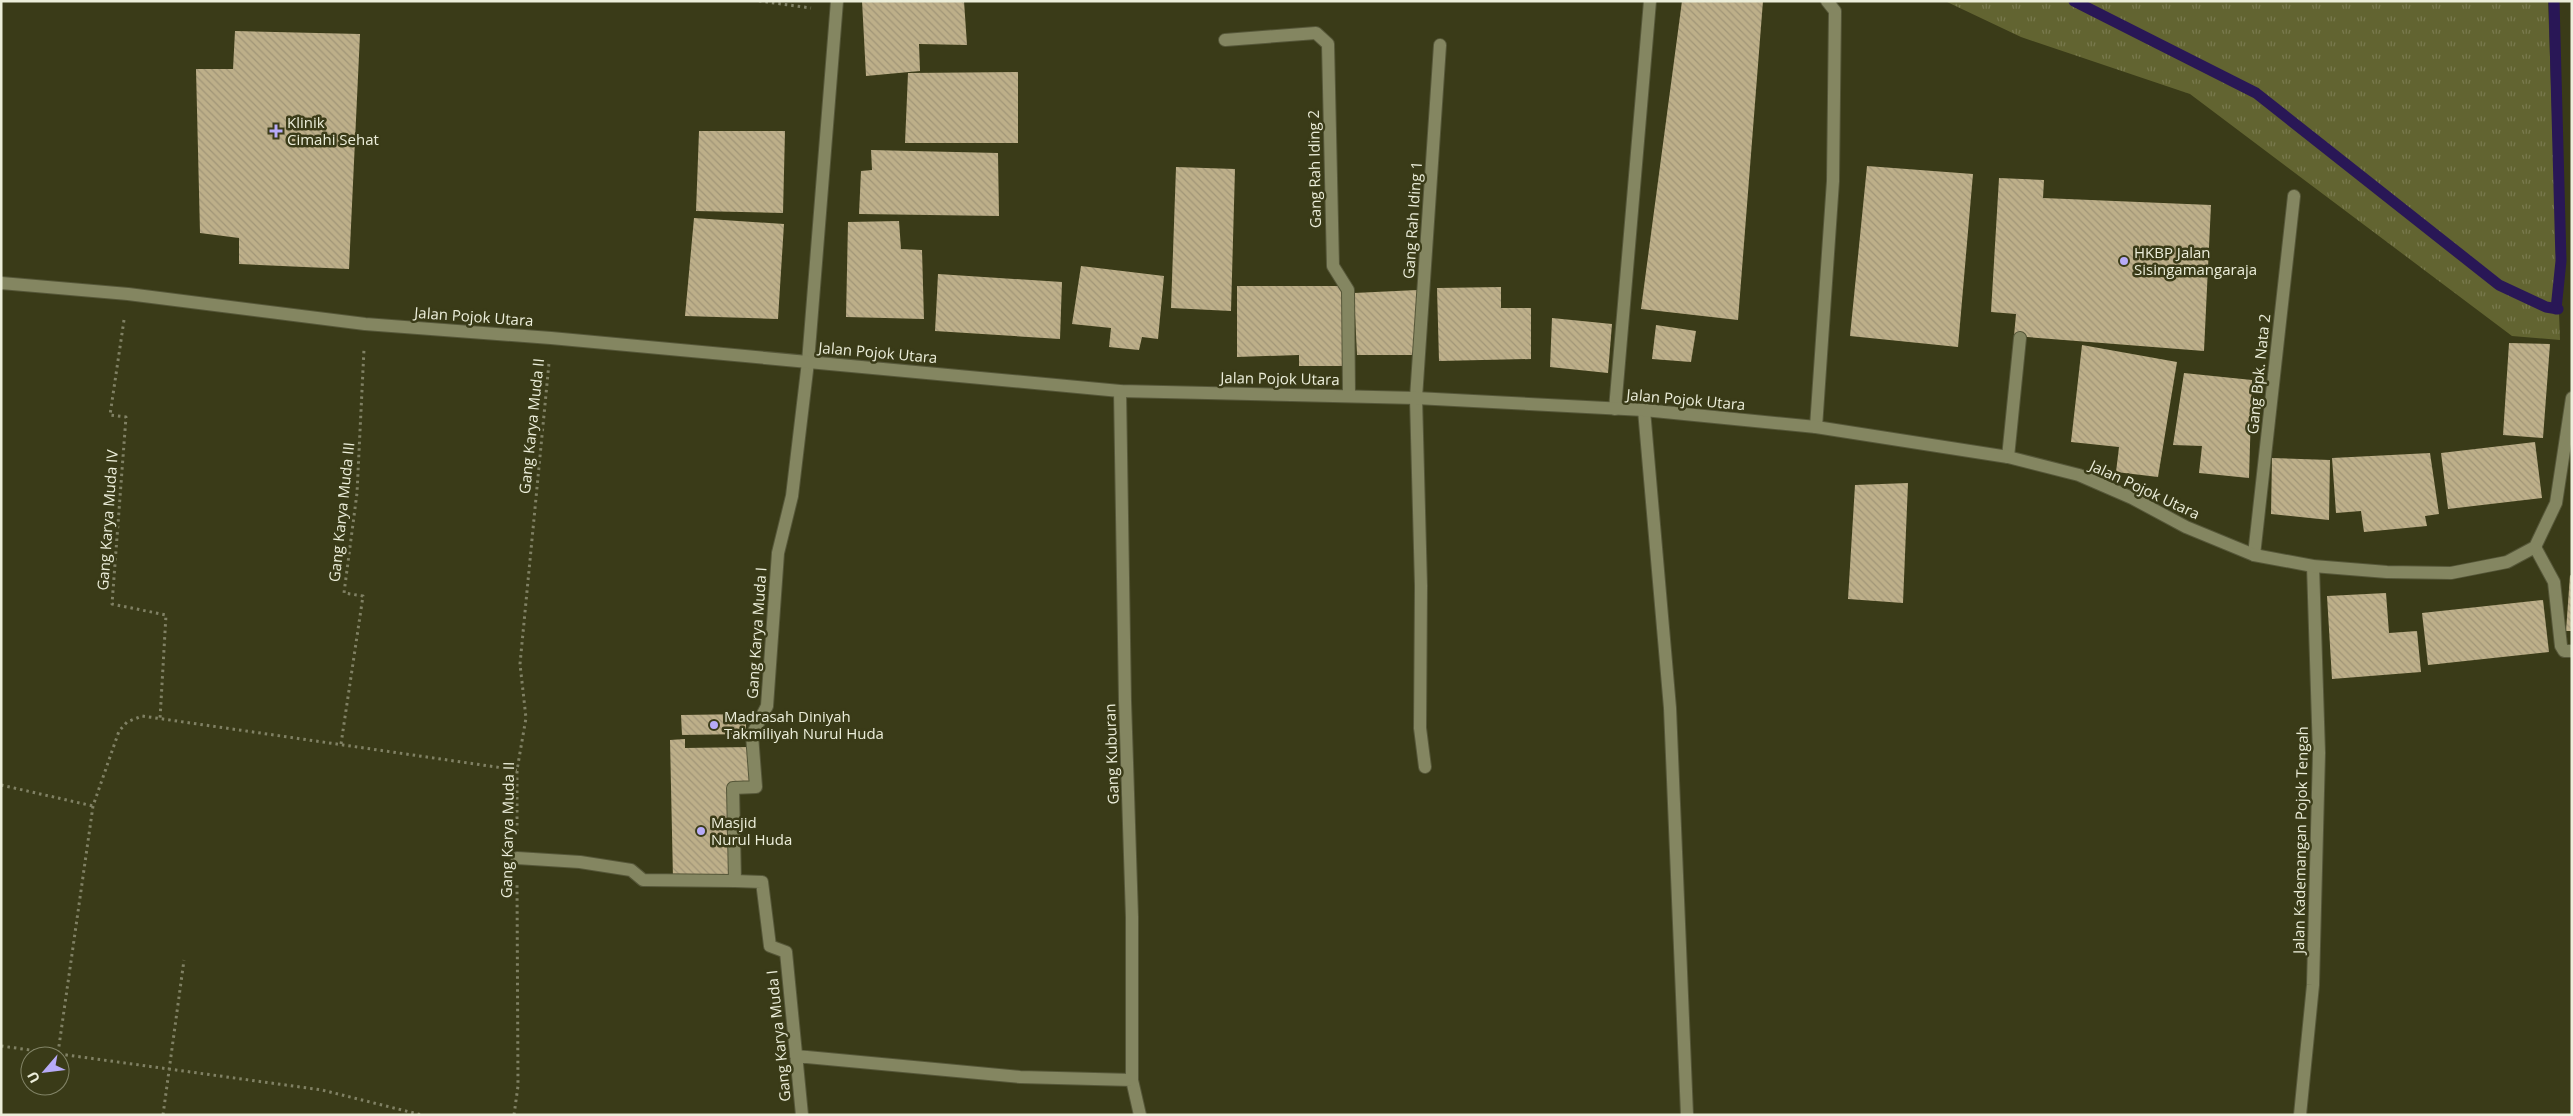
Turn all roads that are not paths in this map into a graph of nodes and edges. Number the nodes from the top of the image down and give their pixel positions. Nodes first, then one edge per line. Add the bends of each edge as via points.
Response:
1 (1650, 1) edge
2 (1827, 1) edge
3 (837, 6) edge
4 (1225, 40) dead end
5 (1440, 45) dead end
6 (2294, 196) dead end
7 (1, 283) edge
8 (2020, 338) dead end
9 (808, 362) junction
10 (1120, 391) junction
11 (1349, 396) junction
12 (1416, 398) junction
13 (2572, 398) edge
14 (1616, 408) junction
15 (1644, 410) junction
16 (1816, 427) junction
17 (2008, 457) junction
18 (2535, 547) junction
19 (2254, 554) junction
20 (2313, 566) junction
21 (2572, 651) edge
22 (1425, 767) dead end
23 (517, 858) road end
24 (735, 881) junction
25 (796, 1056) junction
26 (1132, 1080) junction
27 (802, 1115) edge
28 (1140, 1115) edge
29 (1686, 1115) edge
30 (2300, 1115) edge

1 - 14 street
2 - 16 street via 1835,11 1833,181
3 - 9 street
4 - 11 street, Gang Rah Iding 2 via 1316,34 1328,44 1333,266 1348,290
5 - 12 street, Gang Rah Iding 1
6 - 19 street, Gang Bpk. Nata 2
7 - 9 street, Jalan Pojok Utara via 128,294 365,324
8 - 17 street
9 - 10 street, Jalan Pojok Utara
9 - 24 street, Gang Karya Muda I via 792,496 778,553 767,706 752,735 756,787 733,788
10 - 11 street, Jalan Pojok Utara
10 - 26 street, Gang Kuburan via 1132,917
11 - 12 street, Jalan Pojok Utara
12 - 14 street, Jalan Pojok Utara
12 - 22 street, Gang Rah Iding 1 via 1421,586 1420,728
13 - 18 street via 2556,502
14 - 15 street, Jalan Pojok Utara
15 - 16 street, Jalan Pojok Utara
15 - 29 street via 1670,708
16 - 17 street, Jalan Pojok Utara
17 - 19 street, Jalan Pojok Utara via 2079,475 2186,527
18 - 20 street, Jalan Pojok Utara via 2507,562 2451,573
18 - 21 street via 2554,582 2561,646 2564,651
19 - 20 street, Jalan Pojok Utara
20 - 30 street, Jalan Kademangan Pojok Tengah via 2318,753 2314,975
23 - 24 street via 580,862 631,870 643,880
24 - 25 street, Gang Karya Muda I via 762,882 770,946 786,952
25 - 26 street via 1020,1077
25 - 27 street, Gang Karya Muda I
26 - 28 street, Gang Kuburan

